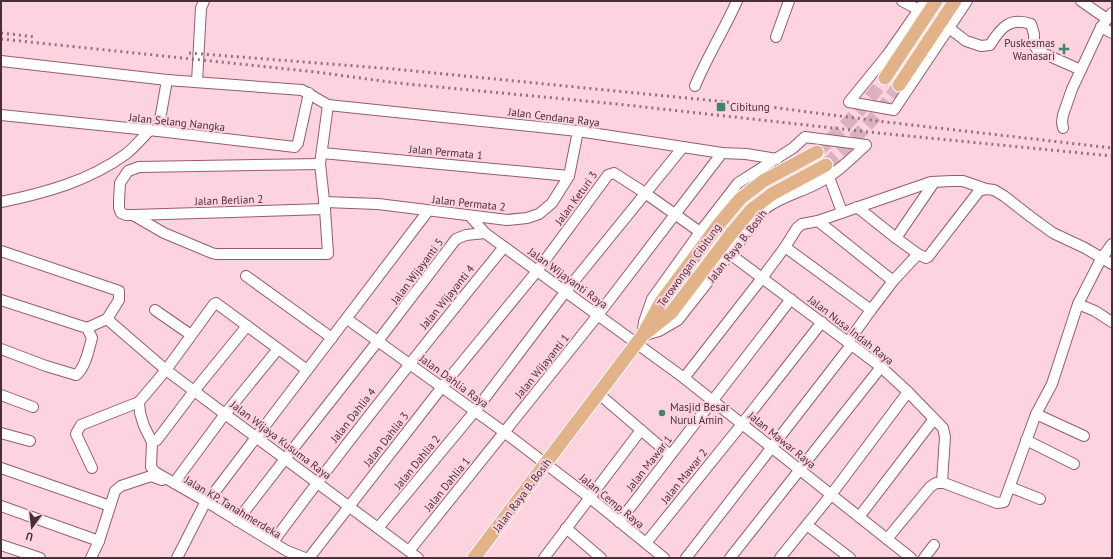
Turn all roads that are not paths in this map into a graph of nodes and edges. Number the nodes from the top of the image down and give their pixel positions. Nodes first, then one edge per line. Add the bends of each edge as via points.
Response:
1 (204, 1) edge
2 (737, 1) edge
3 (789, 1) edge
4 (902, 1) edge
5 (924, 1) edge
6 (936, 1) edge
7 (955, 1) edge
8 (967, 1) edge
9 (1081, 1) edge
10 (919, 10) junction
11 (1107, 20) edge
12 (949, 28) junction
13 (1112, 33) edge
14 (776, 37) dead end
15 (1, 61) edge
16 (1082, 70) junction
17 (885, 78) tunnel mouth
18 (167, 80) junction
19 (197, 82) junction
20 (899, 85) tunnel mouth
21 (696, 86) dead end
22 (309, 94) junction
23 (328, 105) junction
24 (1, 115) edge
25 (1063, 128) dead end
26 (578, 130) junction
27 (154, 131) junction
28 (683, 147) junction
29 (722, 152) junction
30 (817, 152) tunnel mouth
31 (322, 153) junction
32 (776, 159) junction
33 (320, 164) junction
34 (827, 171) junction
35 (569, 176) junction
36 (933, 183) junction
37 (986, 189) junction
38 (645, 193) junction
39 (1, 202) edge
40 (325, 206) junction
41 (857, 207) junction
42 (428, 211) junction
43 (842, 212) junction
44 (675, 214) junction
45 (133, 215) junction
46 (470, 216) junction
47 (818, 221) junction
48 (700, 232) junction
49 (485, 233) junction
50 (896, 238) junction
51 (1112, 244) edge
52 (504, 247) junction
53 (785, 247) junction
54 (1, 251) edge
55 (730, 254) junction
56 (922, 256) junction
57 (1101, 258) junction
58 (1112, 264) edge
59 (537, 271) junction
60 (246, 276) dead end
61 (762, 278) junction
62 (893, 281) junction
63 (566, 291) junction
64 (791, 299) junction
65 (1, 300) edge
66 (1078, 304) junction
67 (155, 310) dead end
68 (871, 310) junction
69 (598, 315) junction
70 (107, 319) junction
71 (347, 319) junction
72 (822, 322) junction
73 (1112, 322) edge
74 (247, 326) junction
75 (87, 328) junction
76 (191, 335) junction
77 (332, 338) junction
78 (639, 340) junction
79 (378, 341) junction
80 (850, 344) junction
81 (1, 349) edge
82 (278, 349) junction
83 (409, 363) junction
84 (881, 367) junction
85 (166, 370) junction
86 (307, 370) junction
87 (684, 378) junction
88 (442, 387) junction
89 (194, 391) junction
90 (908, 392) junction
91 (598, 394) junction
92 (1, 395) edge
93 (712, 401) junction
94 (139, 402) junction
95 (33, 407) dead end
96 (474, 410) junction
97 (225, 414) junction
98 (1036, 414) junction
99 (934, 419) junction
100 (742, 424) junction
101 (641, 430) junction
102 (504, 432) junction
103 (1, 433) edge
104 (1084, 436) dead end
105 (256, 437) junction
106 (1026, 440) junction
107 (30, 441) dead end
108 (152, 442) junction
109 (771, 447) junction
110 (670, 454) junction
111 (285, 459) junction
112 (546, 464) junction
113 (1074, 464) dead end
114 (1, 468) edge
115 (92, 468) dead end
116 (800, 470) junction
117 (151, 472) junction
118 (316, 482) junction
119 (174, 483) junction
120 (939, 483) junction
121 (1010, 486) junction
122 (831, 495) junction
123 (589, 497) junction
124 (1040, 499) dead end
125 (206, 503) junction
126 (1, 506) edge
127 (110, 506) junction
128 (349, 506) junction
129 (859, 517) junction
130 (237, 521) junction
131 (619, 522) junction
132 (807, 525) junction
133 (378, 528) junction
134 (566, 528) junction
135 (887, 539) junction
136 (98, 541) junction
137 (273, 542) junction
138 (646, 543) junction
139 (1, 545) edge
140 (934, 545) dead end
141 (409, 551) junction
142 (782, 557) edge
143 (40, 558) edge
144 (91, 558) edge
145 (177, 558) edge
146 (304, 558) edge
147 (309, 558) edge
148 (418, 558) edge
149 (474, 558) edge
150 (544, 558) edge
151 (601, 558) edge
152 (664, 558) edge
153 (686, 558) edge
154 (730, 558) edge
155 (850, 558) edge
156 (910, 558) edge
157 (924, 558) edge

1 - 19 street via 201,8
2 - 21 street via 704,64
3 - 14 street
4 - 10 street
5 - 10 street
6 - 17 main road
7 - 20 main road
8 - 12 street
9 - 11 street
10 - 12 street via 849,102 894,110
11 - 13 street
11 - 16 street
12 - 16 street via 966,41 981,46 990,45 1006,25 1017,21 1031,24 1034,45 1038,51
15 - 18 street
16 - 25 street via 1067,101
18 - 19 street
18 - 27 street
19 - 22 street via 302,90
22 - 23 street
22 - 27 street, Jalan Selang Nangka via 298,144 295,147
23 - 26 street, Jalan Cendana Raya
23 - 31 street
24 - 27 street, Jalan Selang Nangka
26 - 28 street, Jalan Cendana Raya
26 - 35 street, Jalan Permata 2
27 - 39 street via 99,171 50,190
28 - 29 street, Jalan Cendana Raya
28 - 38 street, Jalan Dahlia 2
29 - 32 street, Jalan Cendana Raya
29 - 44 street, Jalan Wijayanti 1
30 - 78 main road, Terowongan Cibitung via 763,181 740,199 660,302
31 - 33 street
31 - 35 street, Jalan Permata 1
32 - 34 street, Jalan Raya B. Bosih via 805,137 866,145
32 - 48 street, Jalan Raya B. Bosih via 738,183
33 - 40 street
33 - 45 street via 139,167 128,171 120,183 121,213
34 - 43 street
34 - 55 street, Jalan Raya B. Bosih via 813,186 775,201 766,208
34 - 78 main road, Terowongan Cibitung via 772,194 751,210 671,313
35 - 46 street, Jalan Permata 2 via 552,203 539,214 507,220
36 - 37 street via 963,181
36 - 41 street
36 - 50 street
37 - 56 street via 979,191 928,257
37 - 57 street via 1004,196 1053,233
38 - 44 street
38 - 59 street, Jalan Keturi 3 via 614,173 608,175
38 - 63 street, Jalan Dahlia 2
40 - 42 street, Jalan Permata 2 via 378,204
40 - 45 street, Jalan Berlian 2
40 - 45 street via 329,253 325,254 216,254 164,233
41 - 43 street
41 - 50 street
42 - 46 street, Jalan Permata 2
42 - 71 street
43 - 47 street
44 - 48 street
44 - 69 street, Jalan Wijayanti 1
46 - 49 street, Jalan Wijayanti Raya
47 - 53 street via 802,224
47 - 62 street
48 - 78 street, Jalan Raya B. Bosih via 652,299
49 - 52 street, Jalan Wijayanti Raya
49 - 79 street, Jalan Wijayanti 5 via 456,239
50 - 56 street
51 - 57 street
52 - 59 street, Jalan Wijayanti Raya
52 - 83 street, Jalan Wijayanti 4
53 - 61 street
53 - 68 street
54 - 70 street via 119,291 119,300
55 - 61 street, Jalan Nusa Indah Raya
55 - 78 street, Jalan Raya B. Bosih via 678,320
56 - 62 street
57 - 58 street
57 - 66 street
59 - 63 street, Jalan Wijayanti Raya
59 - 88 street, Jalan Dahlia 3
60 - 77 street
61 - 64 street, Jalan Nusa Indah Raya
61 - 87 street
62 - 68 street
63 - 69 street, Jalan Wijayanti Raya
63 - 96 street, Jalan Dahlia 2
64 - 72 street, Jalan Nusa Indah Raya
64 - 93 street, Jalan Mawar 1
65 - 75 street
66 - 73 street
66 - 98 street via 1052,384
67 - 76 street
68 - 80 street
69 - 78 street, Jalan Wijayanti Raya
69 - 102 street, Jalan Wijayanti 1
70 - 75 street
70 - 85 street, Jalan Wijaya Kusuma Raya
71 - 77 street
71 - 79 street, Jalan Dahlia Raya
72 - 80 street, Jalan Nusa Indah Raya
72 - 100 street, Jalan Mawar 2
74 - 76 street via 216,303
74 - 82 street
74 - 89 street
75 - 81 street via 92,338 80,372 76,375
76 - 85 street
77 - 86 street
78 - 87 street, Jalan Mawar Raya
78 - 91 main road, Jalan Raya B. Bosih
79 - 83 street, Jalan Dahlia Raya
79 - 111 street, Jalan Wijayanti 5
80 - 84 street, Jalan Nusa Indah Raya
80 - 109 street
82 - 86 street
82 - 97 street
83 - 88 street, Jalan Dahlia Raya
83 - 118 street, Jalan Dahlia 4
84 - 90 street, Jalan Nusa Indah Raya
84 - 116 street
85 - 89 street, Jalan Wijaya Kusuma Raya
85 - 94 street
86 - 105 street
87 - 93 street, Jalan Mawar Raya
88 - 96 street, Jalan Dahlia Raya
88 - 128 street, Jalan Dahlia 3
89 - 97 street, Jalan Wijaya Kusuma Raya
89 - 108 street via 157,440
90 - 99 street, Jalan Nusa Indah Raya
90 - 122 street
91 - 101 street
91 - 112 main road, Jalan Raya B. Bosih
92 - 95 street
93 - 100 street, Jalan Mawar Raya
93 - 110 street, Jalan Mawar 1
94 - 108 street via 144,426
94 - 115 street via 81,425 76,434
96 - 102 street, Jalan Dahlia Raya
96 - 133 street, Jalan Dahlia 2
97 - 105 street, Jalan Wijaya Kusuma Raya
97 - 119 street
98 - 104 street
98 - 106 street
99 - 120 street, Jalan Nusa Indah Raya via 943,428 946,437
99 - 129 street
100 - 109 street, Jalan Mawar Raya
100 - 138 street, Jalan Mawar 2
101 - 110 street
101 - 123 street
102 - 112 street, Jalan Dahlia Raya
102 - 141 street, Jalan Dahlia 1
103 - 107 street
105 - 111 street, Jalan Wijaya Kusuma Raya
105 - 125 street
106 - 113 street
106 - 121 street
108 - 117 street
109 - 116 street, Jalan Mawar Raya
109 - 153 street
110 - 131 street, Jalan Mawar 1
111 - 118 street, Jalan Wijaya Kusuma Raya
111 - 130 street, Jalan Wijayanti 5
112 - 123 street, Jalan Cemp. Raya
112 - 149 main road, Jalan Raya B. Bosih
114 - 127 street
116 - 122 street, Jalan Mawar Raya
116 - 154 street
117 - 119 street
117 - 125 street, Jalan KP. Tanahmerdeka
117 - 127 street via 121,486 115,491
118 - 128 street, Jalan Wijaya Kusuma Raya
118 - 137 street, Jalan Dahlia 4
119 - 125 street
120 - 121 street via 997,504 1004,502
120 - 135 street via 930,487
121 - 124 street
122 - 129 street, Jalan Mawar Raya
122 - 132 street
123 - 131 street, Jalan Cemp. Raya
123 - 134 street
125 - 130 street
125 - 145 street
125 - 146 street, Jalan KP. Tanahmerdeka via 234,524 270,545
126 - 136 street
127 - 136 street
128 - 133 street, Jalan Wijaya Kusuma Raya
128 - 147 street, Jalan Dahlia 3
129 - 135 street, Jalan Mawar Raya
130 - 137 street
131 - 138 street, Jalan Cemp. Raya
132 - 142 street
132 - 155 street
133 - 141 street, Jalan Wijaya Kusuma Raya
134 - 150 street
134 - 151 street
135 - 156 street, Jalan Mawar Raya
136 - 144 street
137 - 146 street
138 - 152 street, Jalan Cemp. Raya
139 - 143 street
140 - 157 street
141 - 148 street, Jalan Wijaya Kusuma Raya

